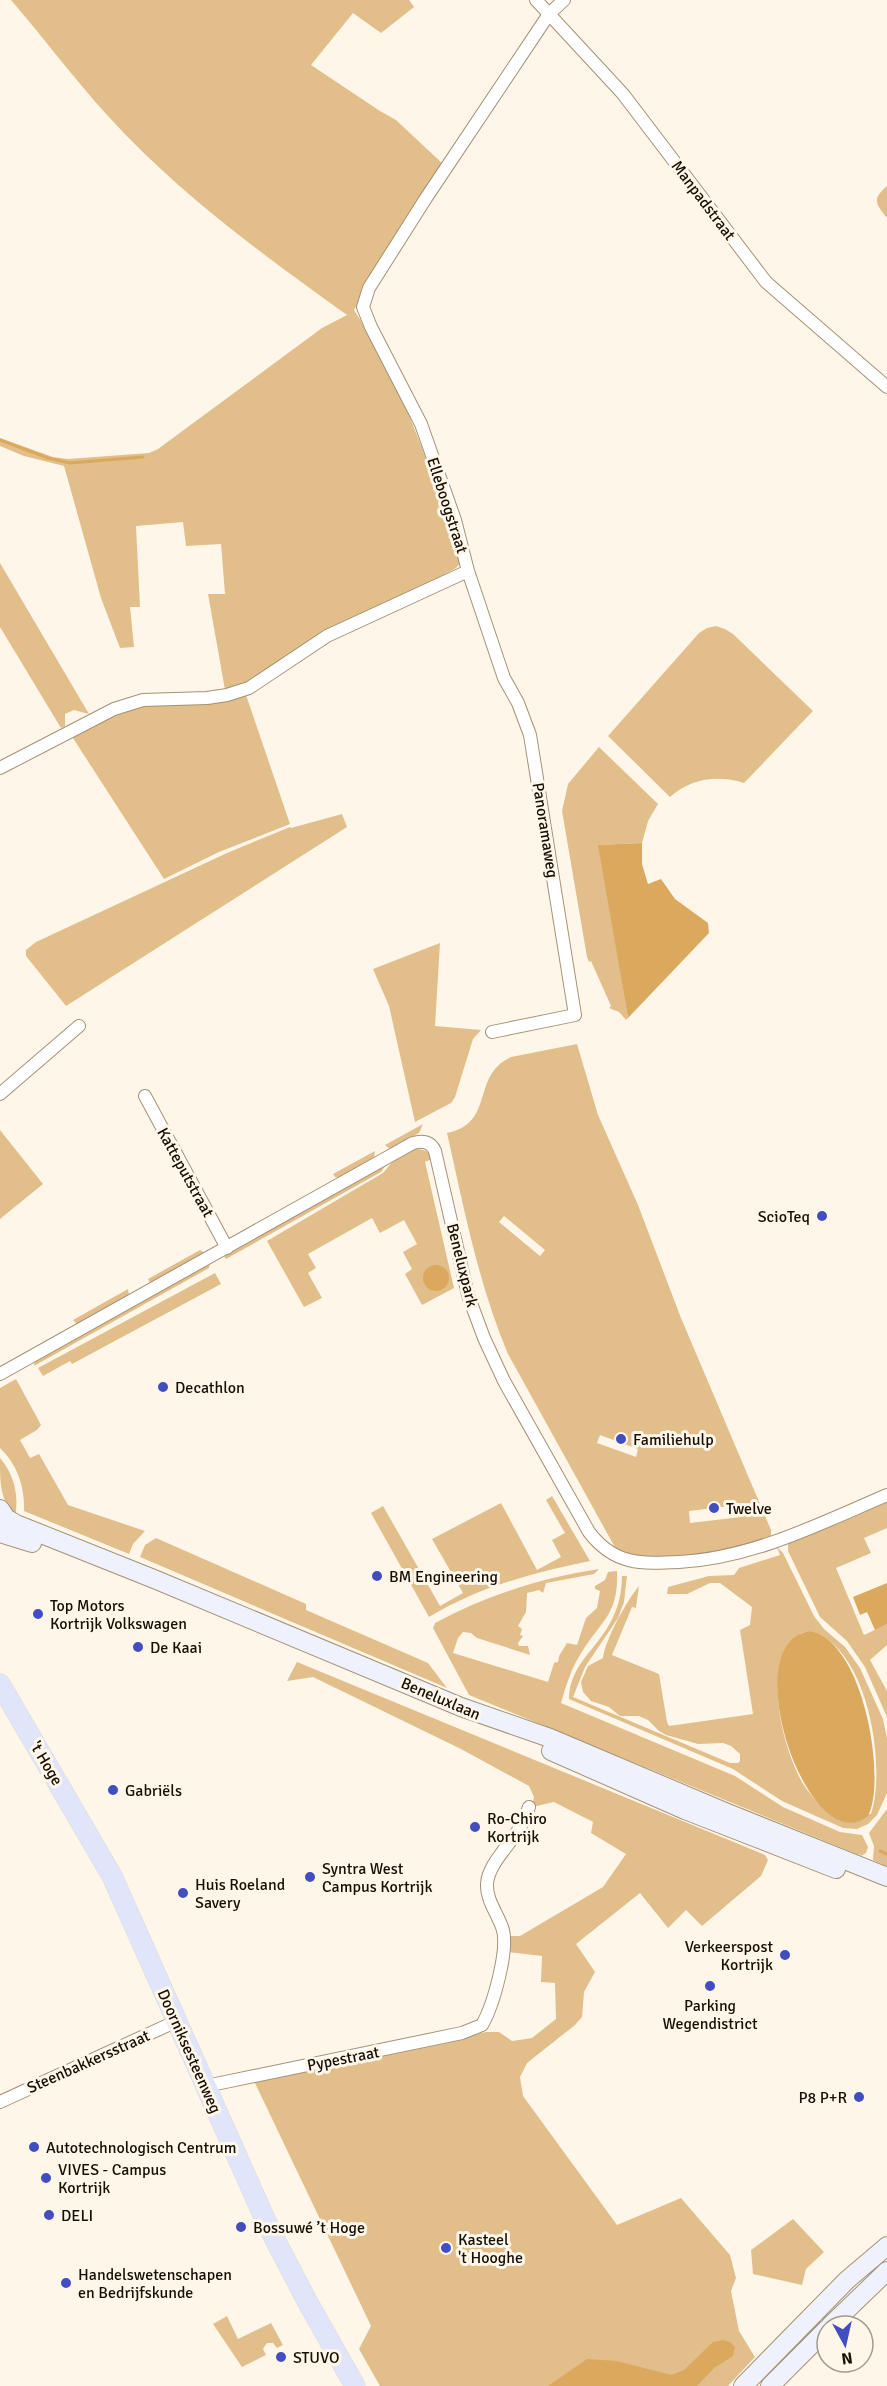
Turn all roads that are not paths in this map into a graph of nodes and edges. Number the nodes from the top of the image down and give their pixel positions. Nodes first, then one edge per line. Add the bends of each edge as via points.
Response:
1 (536, 0) edge
2 (564, 0) edge
3 (549, 14) junction
4 (887, 387) edge
5 (468, 571) junction
6 (0, 768) edge
7 (79, 1026) dead end
8 (492, 1032) dead end
9 (0, 1095) edge
10 (145, 1096) dead end
11 (227, 1248) junction
12 (0, 1374) edge
13 (887, 1495) edge
14 (0, 1509) edge
15 (0, 1533) edge
16 (0, 1684) edge
17 (529, 1807) dead end
18 (93, 1842) joint
19 (887, 1877) edge
20 (887, 1890) edge
21 (177, 2021) junction
22 (206, 2086) junction
23 (0, 2102) edge
24 (887, 2246) edge
25 (887, 2271) edge
26 (842, 2314) edge
27 (815, 2340) edge
28 (356, 2386) edge
29 (743, 2386) edge
30 (770, 2386) edge

1 - 3 street, Manpadstraat
2 - 3 street, Elleboogstraat
3 - 4 street, Manpadstraat via 623,94 766,282
3 - 5 street, Elleboogstraat via 426,198 364,300 367,319 420,424 455,520
5 - 6 street, Elleboogstraat via 327,636 249,688 207,698 143,700 114,709
5 - 8 street, Panoramaweg via 504,678 530,735 576,1015
7 - 9 street
10 - 11 street, Katteputstraat
11 - 12 street, Beneluxpark
11 - 13 street, Beneluxpark via 413,1143 428,1143 435,1151 468,1295 491,1354 589,1532 602,1547 637,1563 714,1559 764,1546
14 - 19 main road, Beneluxlaan via 16,1524 484,1717 550,1738
15 - 20 main road, Beneluxlaan via 185,1601
16 - 18 main road, 't Hoge
17 - 22 street, Pypestraat via 487,1881 504,1942 492,2004 480,2027
18 - 21 main road, Doorniksesteenweg
21 - 22 main road, Doorniksesteenweg
21 - 23 street, Steenbakkersstraat
22 - 28 main road, Doorniksesteenweg via 284,2259
24 - 29 main road
25 - 26 main road
27 - 30 main road

